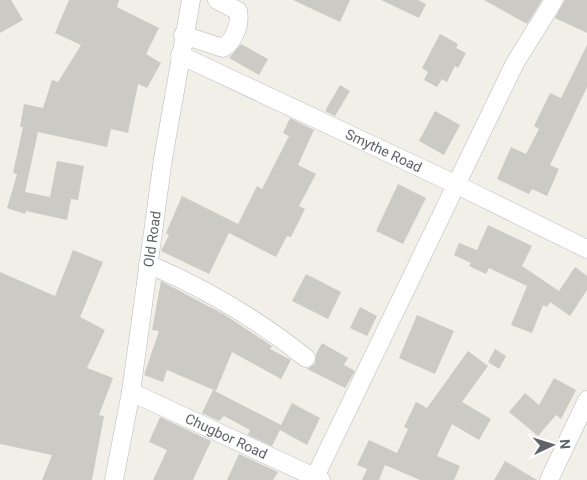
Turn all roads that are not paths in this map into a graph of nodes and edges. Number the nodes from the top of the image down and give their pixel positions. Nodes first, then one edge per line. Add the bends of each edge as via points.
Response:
1 (191, 0) edge
2 (217, 0) edge
3 (554, 0) edge
4 (183, 35) junction
5 (180, 55) junction
6 (457, 185) junction
7 (587, 249) edge
8 (148, 264) junction
9 (306, 358) dead end
10 (131, 392) junction
11 (587, 400) edge
12 (318, 479) edge
13 (114, 480) edge
14 (549, 480) edge

1 - 4 street, Old Road
2 - 4 street via 238,11 240,19 231,43 224,48
3 - 6 street via 515,63
4 - 5 street, Old Road
5 - 6 street, Smythe Road
5 - 8 street, Old Road
6 - 7 street, Smythe Road
6 - 12 street
8 - 9 street via 195,284 273,332
8 - 10 street, Old Road
10 - 12 street, Chugbor Road
10 - 13 street, Old Road
11 - 14 street

